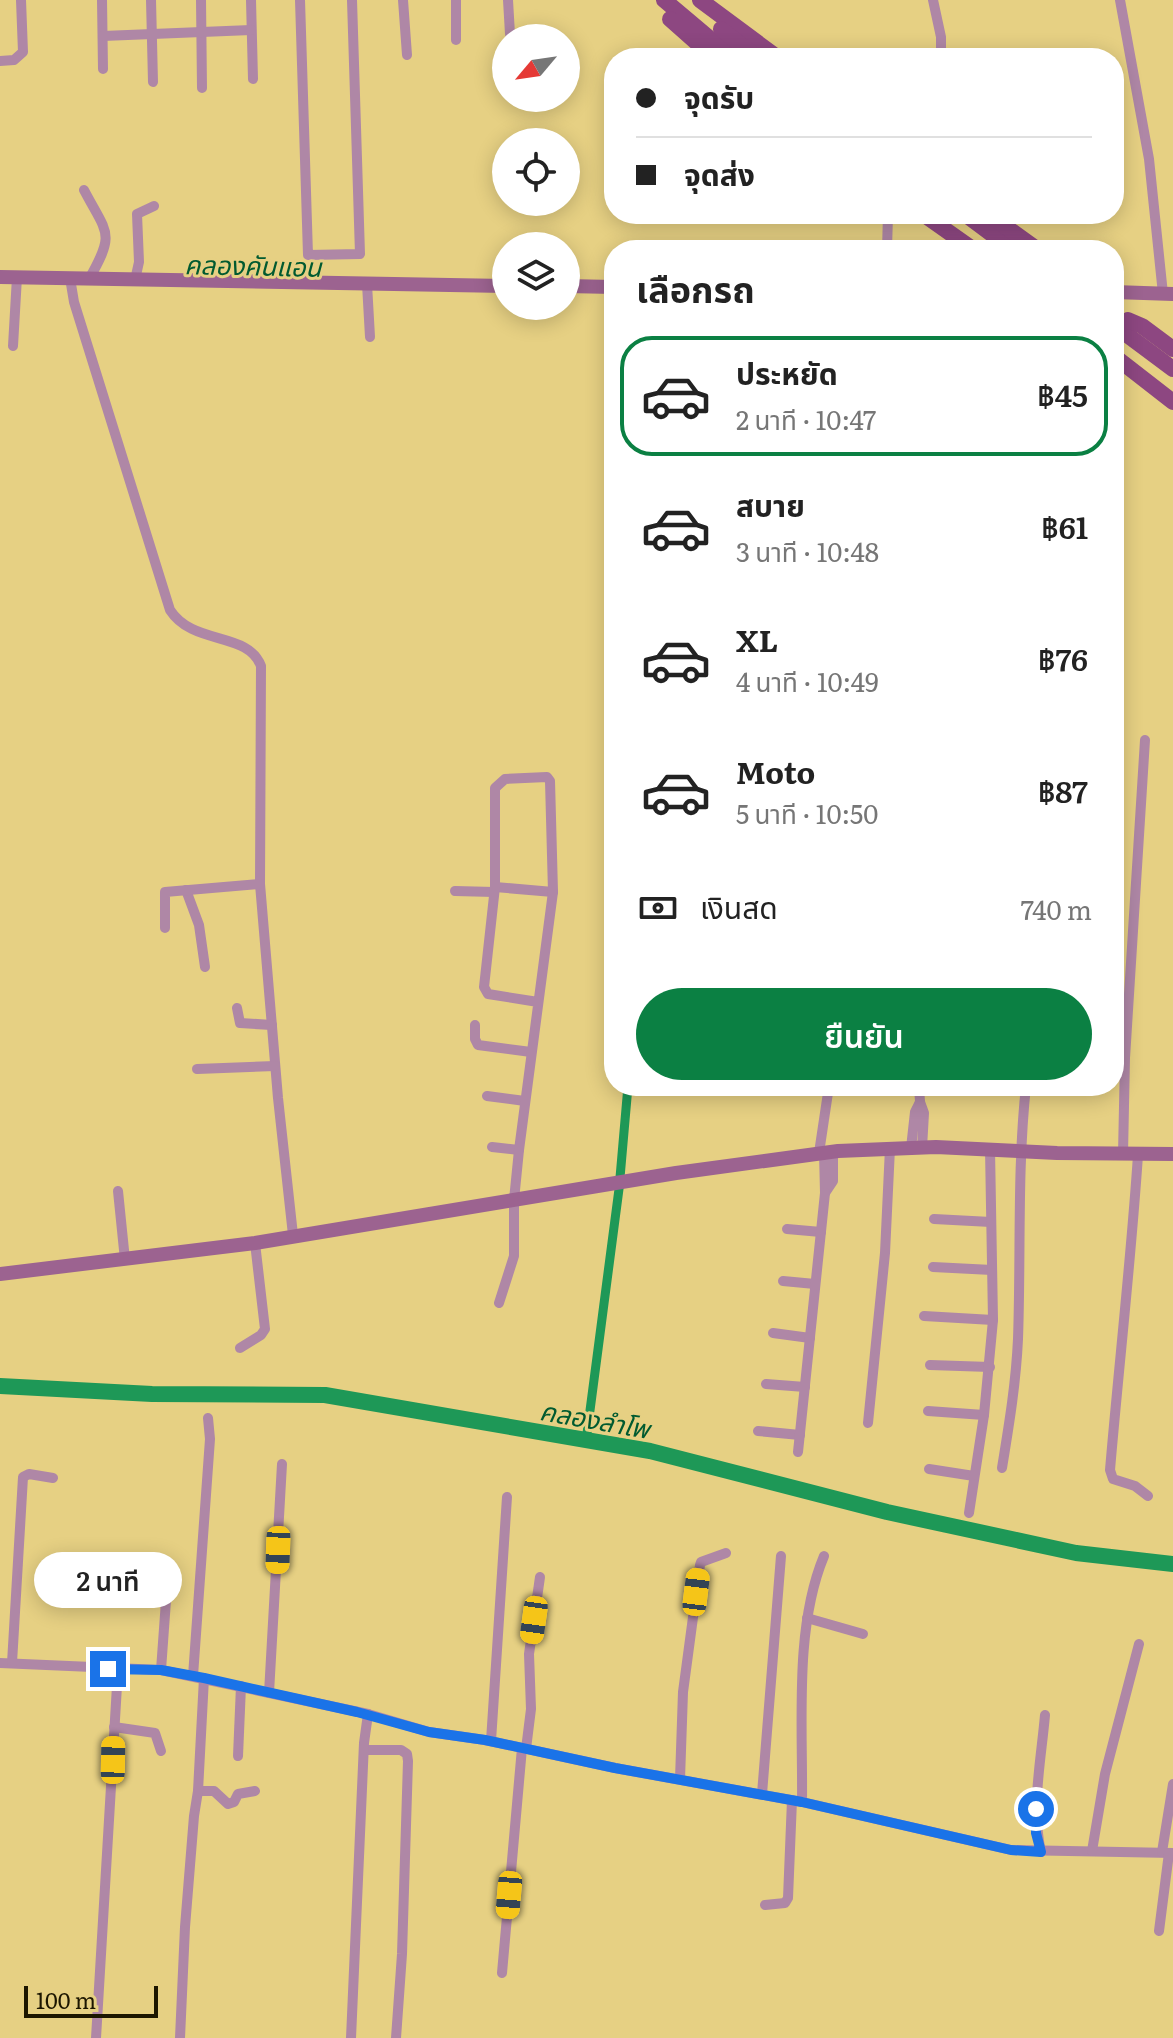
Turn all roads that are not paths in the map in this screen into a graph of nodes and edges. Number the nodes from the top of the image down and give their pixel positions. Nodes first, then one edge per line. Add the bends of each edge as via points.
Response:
1 (21, 0) edge
2 (102, 0) edge
3 (151, 0) edge
4 (201, 0) edge
5 (251, 0) edge
6 (300, 0) edge
7 (352, 0) edge
8 (403, 0) edge
9 (456, 0) edge
10 (508, 0) edge
11 (653, 0) edge
12 (664, 0) edge
13 (686, 0) edge
14 (700, 0) edge
15 (933, 0) edge
16 (1120, 0) edge
17 (509, 24) edge
18 (251, 30) junction
19 (202, 31) junction
20 (152, 33) junction
21 (103, 36) junction
22 (456, 40) dead end
23 (702, 48) edge
24 (721, 48) edge
25 (746, 48) edge
26 (765, 48) edge
27 (941, 48) edge
28 (407, 55) dead end
29 (0, 61) edge
30 (103, 69) dead end
31 (253, 79) dead end
32 (153, 82) dead end
33 (202, 88) dead end
34 (84, 190) dead end
35 (154, 206) dead end
36 (938, 224) edge
37 (949, 224) edge
38 (978, 224) edge
39 (1002, 224) edge
40 (1008, 228) junction
41 (961, 240) edge
42 (966, 240) edge
43 (1000, 240) edge
44 (1017, 240) edge
45 (1024, 240) edge
46 (0, 277) edge
47 (17, 279) junction
48 (89, 279) junction
49 (70, 280) junction
50 (135, 280) junction
51 (367, 285) junction
52 (492, 286) edge
53 (580, 286) edge
54 (604, 287) edge
55 (1124, 292) edge
56 (1168, 294) edge
57 (1124, 322) edge
58 (1124, 334) edge
59 (370, 337) dead end
60 (13, 346) dead end
61 (1173, 349) edge
62 (1124, 351) edge
63 (1124, 364) edge
64 (1173, 369) edge
65 (1173, 388) edge
66 (1173, 402) edge
67 (1145, 740) dead end
68 (260, 884) junction
69 (186, 890) junction
70 (495, 890) junction
71 (455, 891) dead end
72 (553, 892) junction
73 (165, 928) dead end
74 (205, 967) dead end
75 (538, 1002) junction
76 (237, 1008) dead end
77 (272, 1025) junction
78 (475, 1025) dead end
79 (531, 1052) junction
80 (275, 1066) junction
81 (197, 1069) dead end
82 (487, 1096) dead end
83 (828, 1096) edge
84 (920, 1096) edge
85 (1025, 1096) edge
86 (525, 1101) junction
87 (492, 1147) dead end
88 (890, 1148) junction
89 (916, 1148) junction
90 (990, 1149) junction
91 (519, 1150) junction
92 (1019, 1151) junction
93 (825, 1152) junction
94 (1131, 1154) junction
95 (1173, 1154) edge
96 (118, 1191) dead end
97 (514, 1200) junction
98 (934, 1219) dead end
99 (991, 1222) junction
100 (787, 1229) dead end
101 (821, 1232) junction
102 (293, 1235) junction
103 (255, 1243) junction
104 (125, 1260) junction
105 (933, 1267) dead end
106 (992, 1270) junction
107 (0, 1274) edge
108 (783, 1281) dead end
109 (815, 1284) junction
110 (499, 1303) dead end
111 (924, 1316) dead end
112 (993, 1320) junction
113 (773, 1333) dead end
114 (810, 1338) junction
115 (240, 1348) dead end
116 (930, 1365) dead end
117 (990, 1367) junction
118 (766, 1384) dead end
119 (805, 1387) junction
120 (928, 1411) dead end
121 (984, 1415) junction
122 (208, 1418) dead end
123 (868, 1423) dead end
124 (758, 1431) dead end
125 (800, 1435) junction
126 (798, 1452) dead end
127 (282, 1464) dead end
128 (1002, 1468) dead end
129 (929, 1469) dead end
130 (974, 1476) junction
131 (53, 1478) dead end
132 (1148, 1496) dead end
133 (507, 1497) dead end
134 (969, 1513) dead end
135 (726, 1553) dead end
136 (781, 1556) dead end
137 (824, 1556) dead end
138 (168, 1573) dead end
139 (540, 1577) dead end
140 (807, 1618) junction
141 (863, 1634) dead end
142 (1139, 1644) dead end
143 (0, 1663) edge
144 (12, 1663) junction
145 (118, 1669) junction
146 (161, 1670) junction
147 (199, 1677) junction
148 (241, 1686) junction
149 (269, 1693) junction
150 (368, 1714) junction
151 (1045, 1715) dead end
152 (114, 1727) junction
153 (491, 1741) junction
154 (524, 1748) junction
155 (364, 1750) junction
156 (161, 1751) dead end
157 (238, 1756) dead end
158 (680, 1779) junction
159 (1173, 1784) edge
160 (198, 1791) junction
161 (255, 1791) dead end
162 (762, 1794) junction
163 (797, 1801) junction
164 (1092, 1851) junction
165 (1041, 1852) junction
166 (1168, 1853) edge
167 (765, 1905) dead end
168 (1159, 1931) dead end
169 (502, 1973) dead end
170 (96, 2038) edge
171 (180, 2038) edge
172 (351, 2038) edge
173 (396, 2038) edge

1 - 29 street via 23,52 14,60
2 - 21 street
3 - 20 street
4 - 19 street
5 - 18 street
6 - 7 street via 308,255 360,254
8 - 28 street
9 - 22 street
10 - 17 street
11 - 23 main road
12 - 24 main road
13 - 25 main road
14 - 26 main road
15 - 27 street
16 - 56 street
18 - 19 street
18 - 31 street
19 - 20 street
19 - 33 street
20 - 21 street
20 - 32 street
21 - 30 street
34 - 48 street via 108,238
35 - 50 street via 137,214
36 - 41 main road
37 - 42 main road
38 - 43 main road
39 - 40 main road
40 - 44 main road
40 - 45 main road
46 - 47 street
47 - 49 street
47 - 60 street
48 - 49 street
48 - 50 street
49 - 68 street via 170,610 185,628 247,648 261,666
50 - 51 street
51 - 52 street
51 - 59 street
53 - 54 street
55 - 56 street
57 - 61 main road via 1142,326
58 - 64 main road
62 - 65 main road
63 - 66 main road
67 - 94 street via 1125,1046
68 - 69 street
68 - 77 street
69 - 73 street via 165,892
69 - 74 street via 199,925
70 - 71 street
70 - 72 street
70 - 72 street via 495,788 505,779 547,777
70 - 75 street via 485,992
72 - 75 street
75 - 79 street
76 - 77 street via 240,1023
77 - 80 street
78 - 79 street via 478,1045
79 - 86 street
80 - 81 street
80 - 102 street
82 - 86 street
83 - 93 street
84 - 89 street via 924,1113
85 - 92 street
86 - 91 street
87 - 91 street
88 - 89 street
88 - 93 street
88 - 123 street
89 - 90 street
90 - 92 street
90 - 99 street
91 - 97 street
92 - 94 street
92 - 128 street via 1017,1341
93 - 97 street
93 - 101 street via 833,1181 825,1193
94 - 95 street
94 - 132 street via 1132,1258 1110,1470 1113,1479
96 - 104 street
97 - 102 street
97 - 110 street via 514,1256
98 - 99 street
99 - 106 street
100 - 101 street
101 - 109 street
102 - 103 street
103 - 104 street
103 - 115 street via 265,1329
104 - 107 street
105 - 106 street
106 - 112 street
108 - 109 street
109 - 114 street
111 - 112 street
112 - 117 street
113 - 114 street
114 - 119 street
116 - 117 street
117 - 121 street
118 - 119 street
119 - 125 street
120 - 121 street
121 - 130 street
122 - 147 street
124 - 125 street
125 - 126 street
127 - 149 street
129 - 130 street
130 - 134 street
131 - 144 street via 23,1477
133 - 153 street
135 - 158 street via 700,1565 683,1692
136 - 162 street
137 - 140 street
138 - 146 street
139 - 154 street
140 - 141 street
140 - 163 street
142 - 164 street via 1105,1774
143 - 144 street
144 - 145 street
145 - 146 street
145 - 152 street
146 - 147 street
147 - 148 street
147 - 160 street
148 - 149 street
148 - 157 street
149 - 150 street
150 - 153 street via 429,1732
150 - 155 street
151 - 165 street via 1036,1809
152 - 156 street via 155,1733
152 - 170 street
153 - 154 street
154 - 158 street
154 - 169 street
155 - 172 street
155 - 173 street via 401,1750 408,1761
158 - 162 street
159 - 166 street
160 - 161 street via 214,1791 228,1804 238,1794
160 - 171 street
162 - 163 street
163 - 165 street via 1011,1850
163 - 167 street via 788,1898
164 - 165 street
164 - 166 street
166 - 168 street

